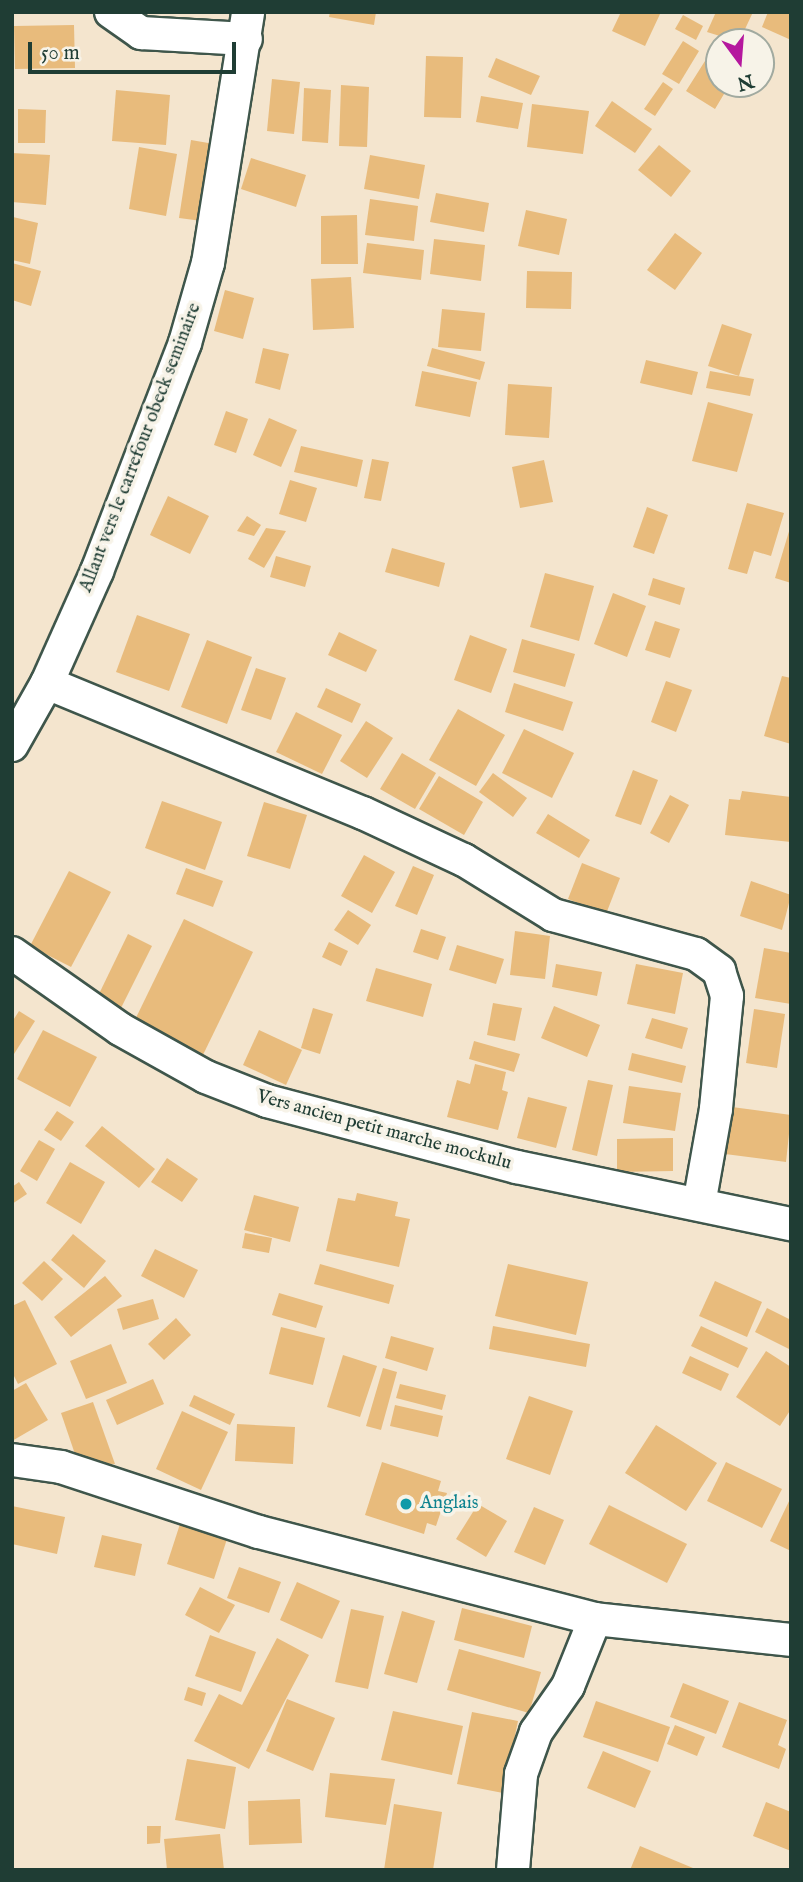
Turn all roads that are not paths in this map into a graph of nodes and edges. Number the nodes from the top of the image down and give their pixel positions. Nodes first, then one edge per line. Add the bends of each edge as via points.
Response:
1 (111, 12) edge
2 (247, 26) edge
3 (47, 683) junction
4 (12, 745) edge
5 (12, 953) edge
6 (699, 1204) junction
7 (791, 1224) edge
8 (12, 1460) edge
9 (595, 1619) junction
10 (791, 1640) edge
11 (513, 1870) edge

1 - 2 street via 141,33
2 - 3 street, Allant vers le carrefour obeck seminaire via 208,262 185,343 97,571
3 - 4 street, Allant vers le carrefour obeck seminaire
3 - 6 street via 376,818 464,860 553,915 696,954 719,971 727,996 716,1109
5 - 6 street, Vers ancien petit marche mockulu via 120,1030 206,1077 267,1101 517,1167
6 - 7 street, Vers ancien petit marche mockulu
8 - 9 street via 61,1467 258,1532
9 - 10 street
9 - 11 street via 568,1686 536,1732 521,1774

